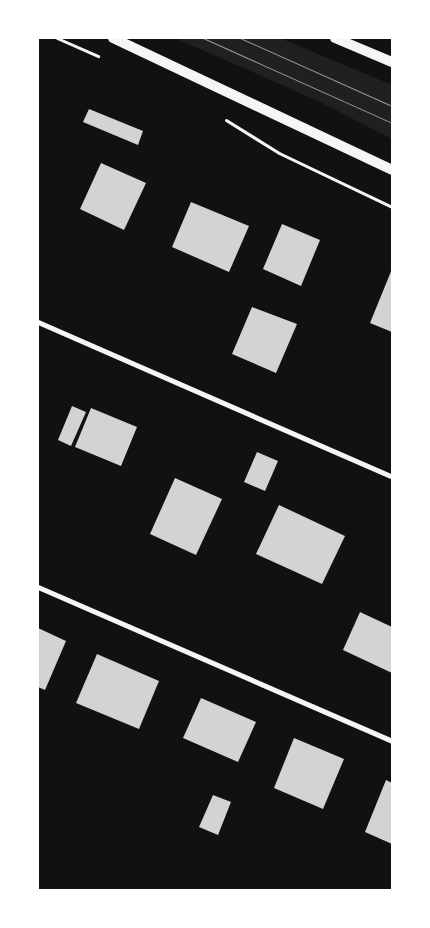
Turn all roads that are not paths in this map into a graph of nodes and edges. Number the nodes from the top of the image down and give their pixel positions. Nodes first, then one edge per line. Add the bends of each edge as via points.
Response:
1 (113, 38) edge
2 (335, 38) edge
3 (392, 62) edge
4 (392, 170) edge
5 (38, 322) edge
6 (392, 477) edge
7 (38, 587) edge
8 (392, 741) edge

1 - 4 main road
2 - 3 main road
5 - 6 street
7 - 8 street

